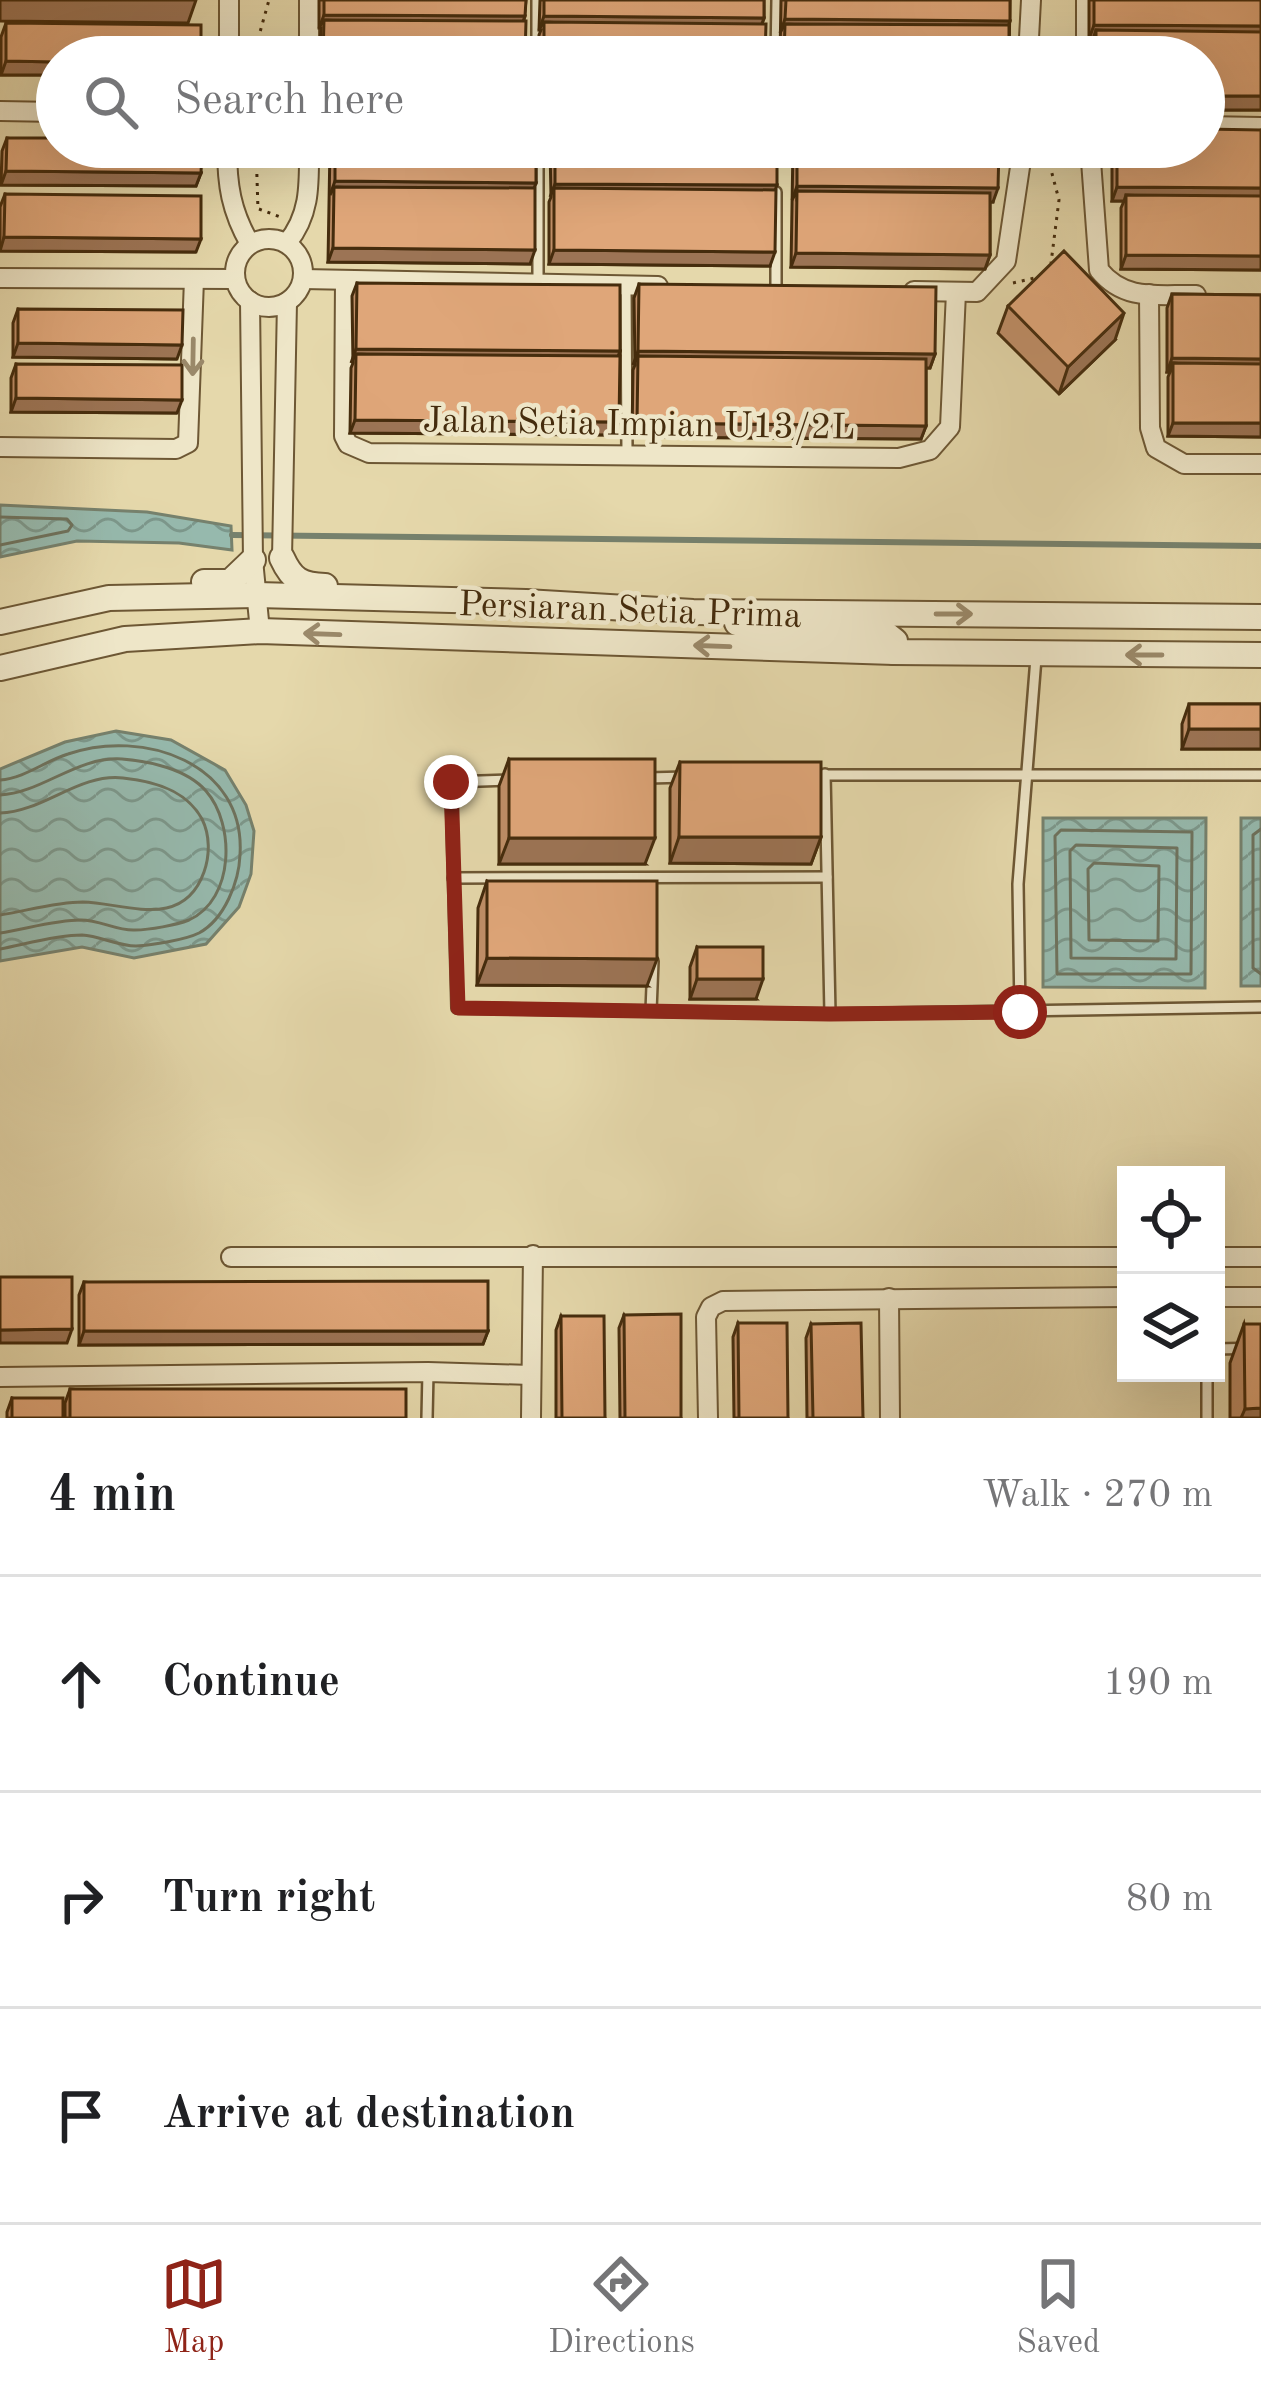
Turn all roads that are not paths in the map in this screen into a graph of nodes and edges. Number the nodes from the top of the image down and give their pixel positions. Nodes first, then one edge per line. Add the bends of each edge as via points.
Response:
1 (230, 0) edge
2 (308, 0) edge
3 (537, 0) edge
4 (777, 0) edge
5 (1030, 0) edge
6 (1086, 0) edge
7 (229, 36) edge
8 (309, 36) edge
9 (538, 36) edge
10 (776, 36) edge
11 (1029, 36) edge
12 (1086, 36) edge
13 (0, 112) edge
14 (36, 112) edge
15 (1225, 126) edge
16 (1261, 127) edge
17 (227, 168) edge
18 (309, 168) edge
19 (538, 168) edge
20 (1020, 168) edge
21 (1092, 168) edge
22 (776, 171) edge
23 (287, 243) junction
24 (250, 244) junction
25 (0, 278) edge
26 (194, 279) junction
27 (235, 279) junction
28 (303, 279) junction
29 (345, 280) junction
30 (538, 284) junction
31 (626, 286) junction
32 (669, 286) edge
33 (754, 288) edge
34 (776, 289) junction
35 (798, 289) edge
36 (889, 291) edge
37 (967, 292) junction
38 (1149, 294) junction
39 (1216, 295) edge
40 (250, 302) junction
41 (287, 302) junction
42 (252, 397) junction
43 (285, 398) junction
44 (0, 447) edge
45 (626, 455) junction
46 (1261, 464) edge
47 (253, 558) junction
48 (282, 558) joint
49 (257, 595) junction
50 (109, 598) junction
51 (526, 602) junction
52 (693, 612) junction
53 (1261, 617) edge
54 (0, 622) edge
55 (260, 632) junction
56 (894, 652) junction
57 (1037, 654) junction
58 (1261, 656) edge
59 (0, 668) edge
60 (801, 775) edge
61 (824, 775) junction
62 (1261, 775) edge
63 (1024, 776) junction
64 (708, 777) edge
65 (638, 778) edge
66 (521, 780) edge
67 (656, 877) junction
68 (827, 877) junction
69 (453, 878) junction
70 (656, 899) edge
71 (654, 944) edge
72 (1261, 1007) edge
73 (651, 1011) junction
74 (1020, 1012) junction
75 (830, 1014) junction
76 (533, 1255) junction
77 (231, 1257) dead end
78 (1117, 1257) edge
79 (1225, 1257) edge
80 (1261, 1257) edge
81 (1225, 1297) edge
82 (1261, 1297) edge
83 (889, 1298) junction
84 (1117, 1298) edge
85 (1225, 1348) edge
86 (1261, 1348) edge
87 (428, 1372) junction
88 (531, 1375) junction
89 (0, 1377) edge
90 (1208, 1382) edge
91 (427, 1418) edge
92 (531, 1418) edge
93 (708, 1418) edge
94 (890, 1418) edge
95 (1207, 1418) edge

1 - 7 street
2 - 8 street
3 - 9 lane
4 - 10 lane
5 - 11 street
6 - 12 street
13 - 14 street
15 - 16 street
17 - 24 street
18 - 23 street via 309,201
19 - 30 lane
20 - 37 street via 1006,261
21 - 38 street via 1100,269 1127,294
22 - 34 lane
23 - 24 street
23 - 28 street via 301,259
24 - 27 street via 237,259
25 - 26 street
26 - 27 street
26 -> 44 street via 188,443
27 - 40 street
28 - 29 street
28 - 41 street
29 - 30 street
29 - 45 street, Jalan Setia Impian U13/2L via 344,436 354,448
30 - 31 street
31 - 32 street
31 - 45 lane
33 - 34 street
34 - 35 street
36 - 37 street
37 - 45 street, Jalan Setia Impian U13/2L via 950,427 930,450 899,458
38 - 39 street
38 - 46 street via 1156,448 1184,464
40 - 41 street
40 - 42 street
41 - 43 street
42 - 43 street
42 - 47 street
43 - 48 street
47 - 49 street
47 - 50 street via 230,582 139,583
48 - 51 street via 291,578 307,585 475,588
49 - 50 street, Persiaran Setia Prima
49 - 51 street, Persiaran Setia Prima
49 - 55 street
50 - 54 street, Persiaran Setia Prima
51 - 52 street, Persiaran Setia Prima
52 -> 53 street, Persiaran Setia Prima
52 - 56 street via 766,630 885,633
56 -> 55 street, Persiaran Setia Prima
55 - 59 street, Persiaran Setia Prima via 125,639
56 - 57 street, Persiaran Setia Prima
58 -> 57 street, Persiaran Setia Prima
57 - 63 lane
60 - 61 lane
61 - 63 lane
61 - 68 lane
62 - 63 lane
63 - 74 lane
64 - 65 lane
66 - 69 lane via 451,782
67 - 68 lane
67 - 69 lane
67 - 70 lane
68 - 75 lane
69 - 73 lane via 458,1008
71 - 73 lane
72 - 74 lane
73 - 75 lane
74 - 75 lane
76 - 77 street
76 - 78 street
76 - 88 street
79 - 80 street
81 - 82 street
83 - 84 street
83 - 93 street via 711,1307
83 - 94 street
85 - 86 lane
87 - 88 street
87 - 89 street
87 - 91 lane
88 - 92 street
90 - 95 lane

